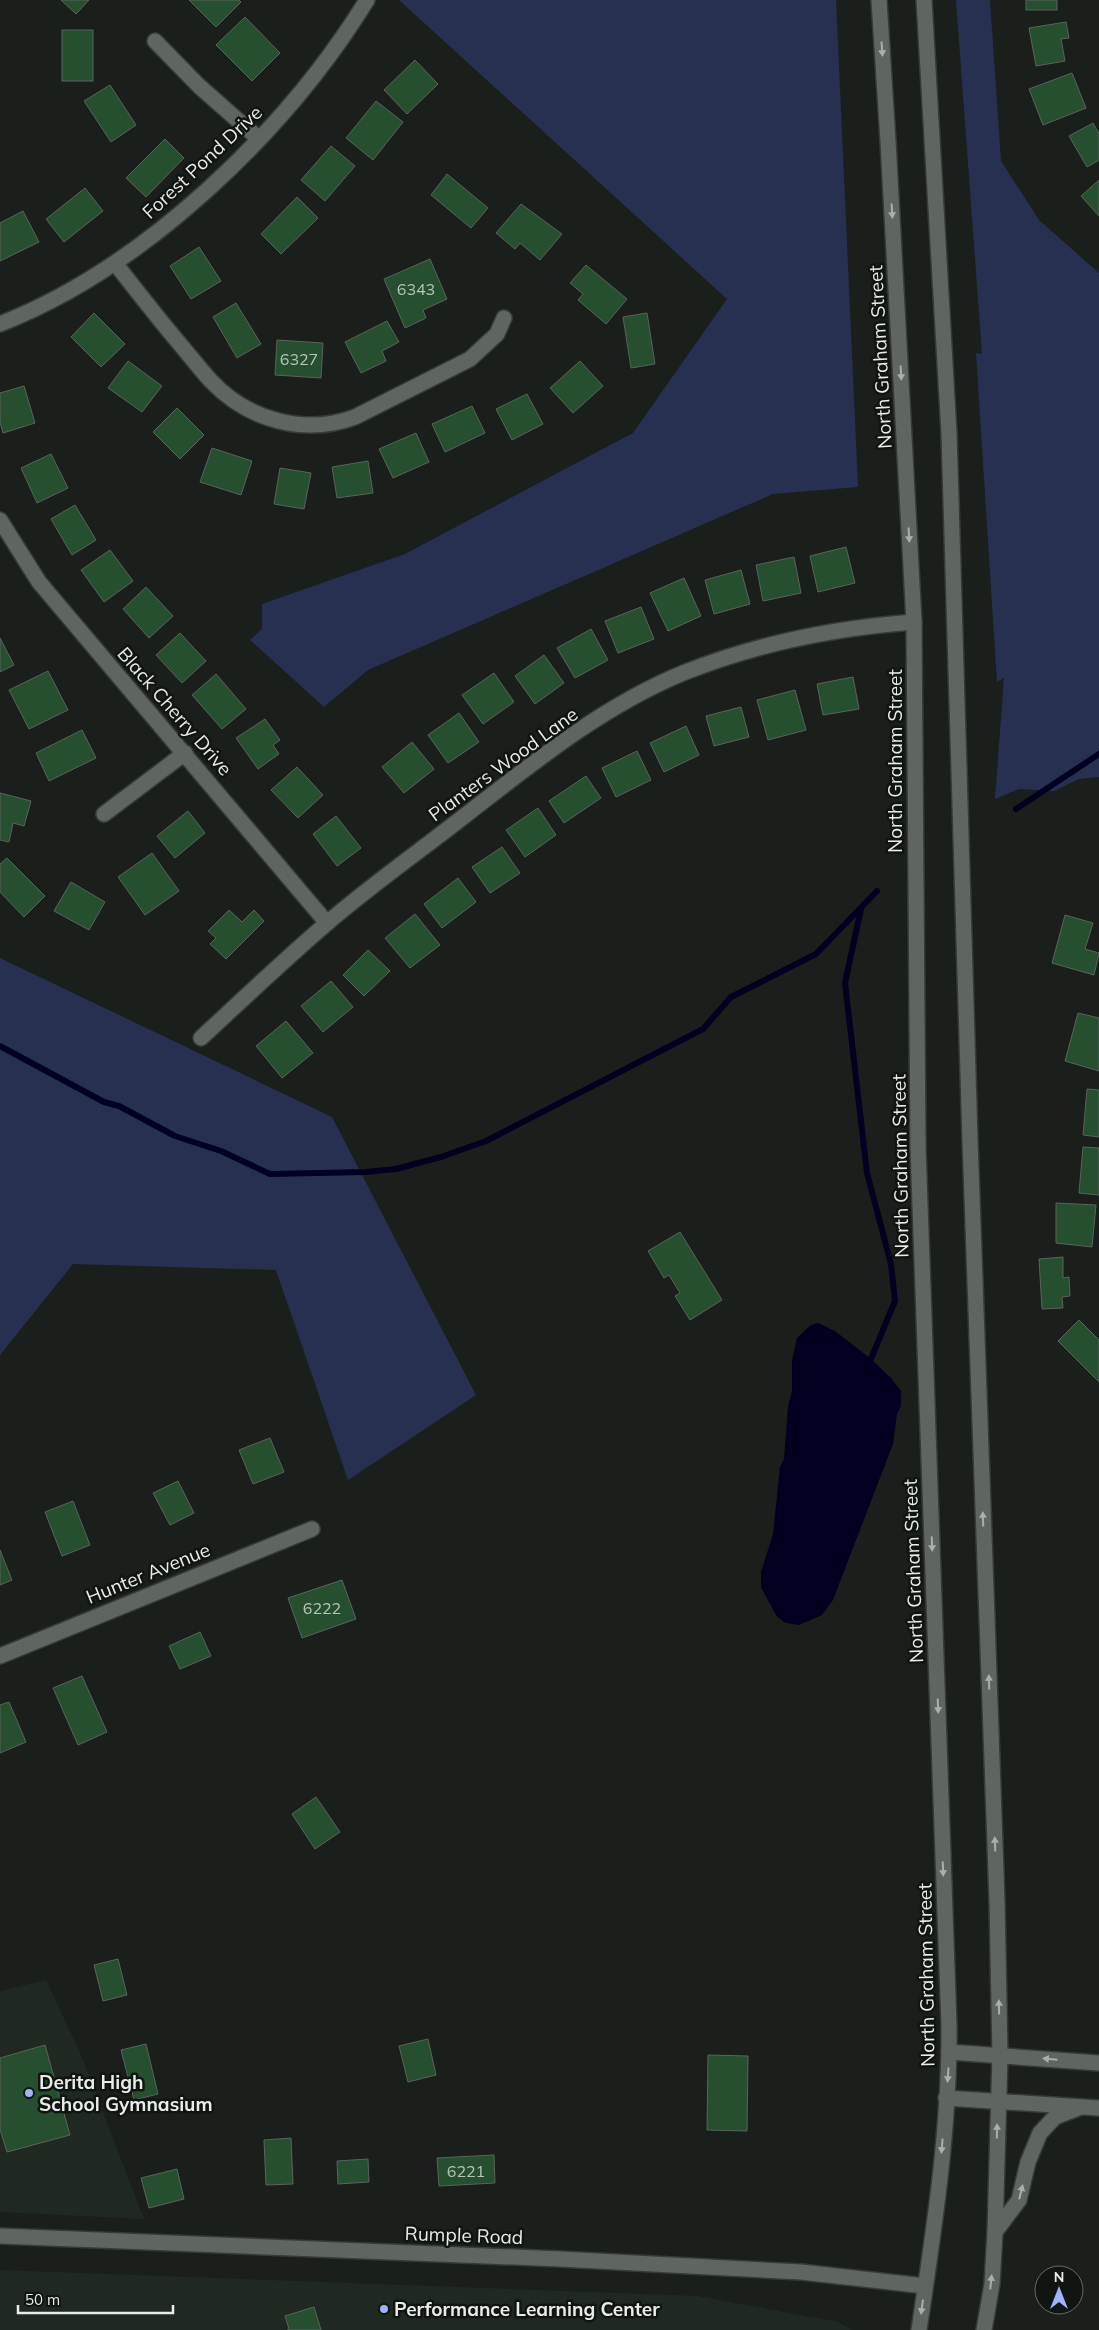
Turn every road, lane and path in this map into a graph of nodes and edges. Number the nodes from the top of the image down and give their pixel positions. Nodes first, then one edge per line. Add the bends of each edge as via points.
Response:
1 (367, 0) edge
2 (879, 0) edge
3 (924, 0) edge
4 (155, 41) dead end
5 (258, 138) junction
6 (115, 263) junction
7 (504, 318) dead end
8 (0, 324) edge
9 (0, 520) edge
10 (914, 622) junction
11 (185, 753) junction
12 (104, 814) dead end
13 (327, 923) junction
14 (201, 1038) dead end
15 (312, 1529) dead end
16 (0, 1656) edge
17 (949, 2052) junction
18 (1000, 2056) junction
19 (1099, 2063) edge
20 (946, 2098) junction
21 (998, 2100) junction
22 (1081, 2107) junction
23 (1099, 2108) edge
24 (995, 2232) junction
25 (0, 2236) edge
26 (925, 2286) junction
27 (919, 2330) edge
28 (984, 2330) edge

1 - 5 main road, Forest Pond Drive via 302,90
2 -> 10 main road, North Graham Street
18 -> 3 main road via 949,443
4 - 5 main road via 199,86
5 - 6 main road, Forest Pond Drive via 182,212
6 - 7 main road via 212,382 236,402 286,424 318,426 355,417 470,359 497,334
6 - 8 main road, Forest Pond Drive via 45,303
9 - 11 main road, Black Cherry Drive via 38,582
10 - 13 main road, Planters Wood Lane via 850,627 791,638 682,674 635,696 539,758
10 -> 17 main road, North Graham Street via 918,1148
11 - 12 main road
11 - 13 main road, Black Cherry Drive
13 - 14 main road, Planters Wood Lane
15 - 16 main road, Hunter Avenue
17 - 18 main road
17 -> 20 main road, North Graham Street
19 -> 18 main road
18 - 21 main road
20 - 21 main road
20 -> 26 main road, North Graham Street
21 - 22 main road
24 -> 21 main road
22 - 23 main road
24 -> 22 main road via 1019,2200 1028,2162 1040,2133 1055,2117
28 -> 24 main road via 992,2284
25 - 26 main road, Rumple Road via 801,2272
26 -> 27 main road, North Graham Street

